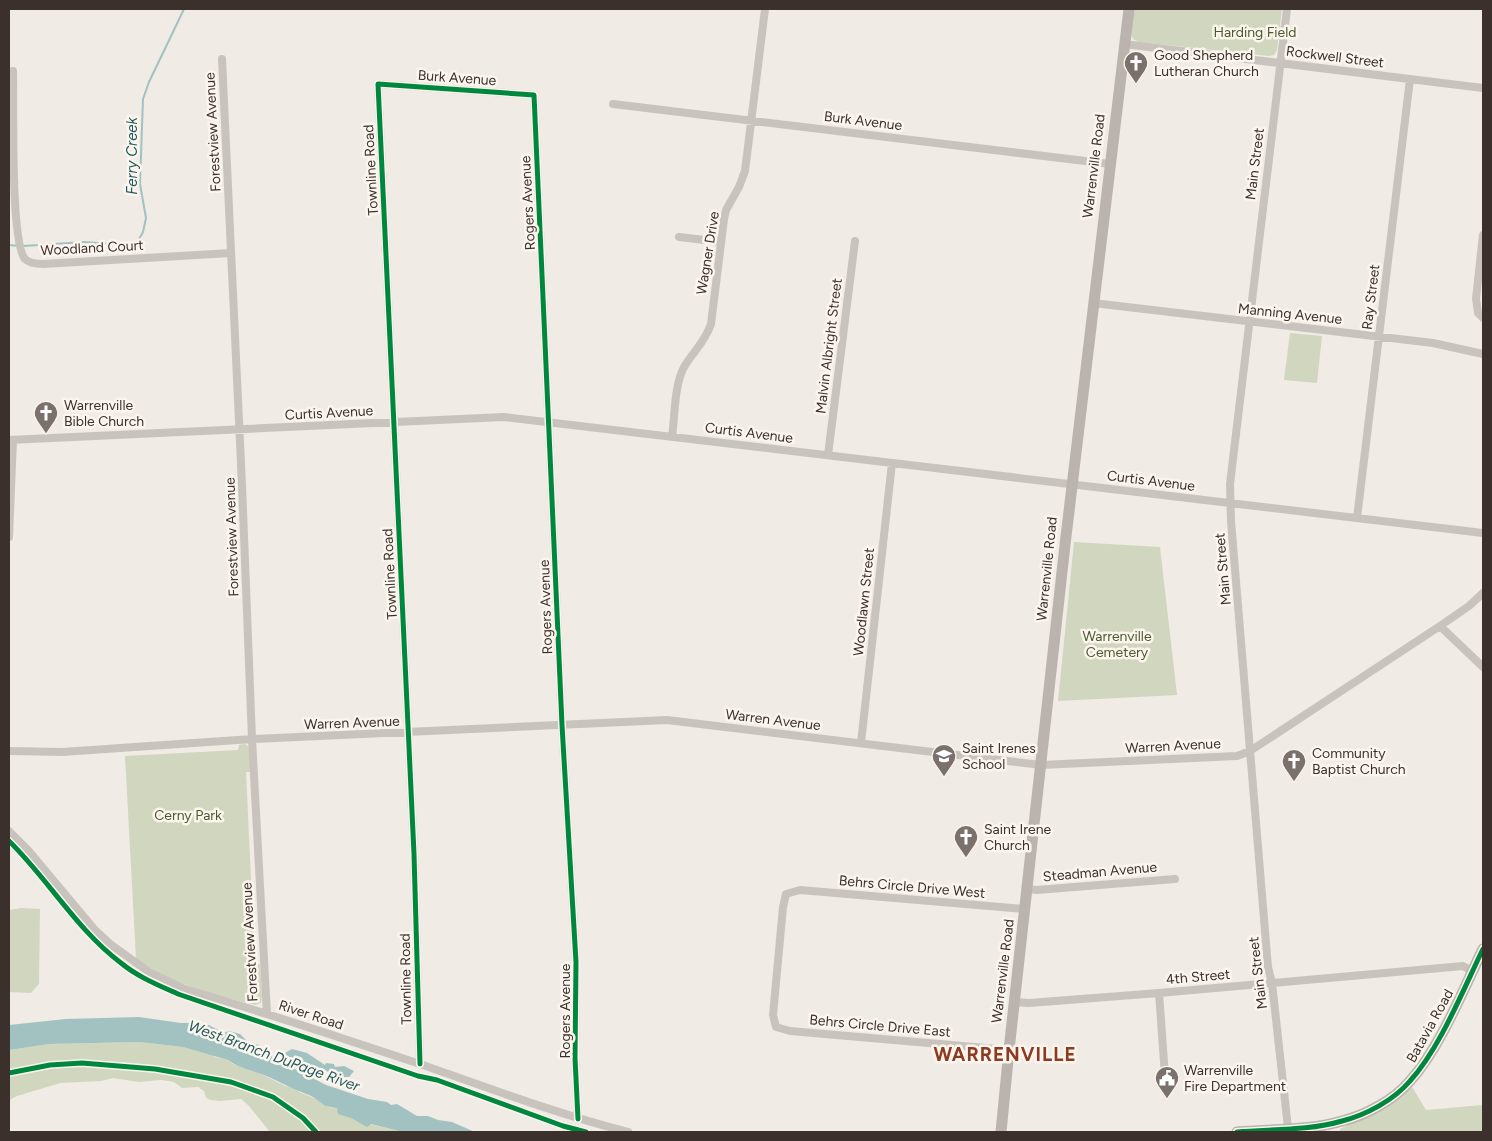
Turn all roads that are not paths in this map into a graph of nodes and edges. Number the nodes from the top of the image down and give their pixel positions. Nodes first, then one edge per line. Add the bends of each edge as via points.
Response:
1 (765, 9) edge
2 (1129, 9) edge
3 (1287, 9) edge
4 (1124, 44) junction
5 (222, 59) dead end
6 (1280, 63) junction
7 (13, 71) dead end
8 (1410, 79) junction
9 (378, 84) joint
10 (1483, 88) edge
11 (534, 95) joint
12 (613, 104) dead end
13 (751, 120) junction
14 (1110, 164) junction
15 (1483, 235) edge
16 (679, 237) dead end
17 (855, 241) dead end
18 (721, 242) junction
19 (231, 253) junction
20 (1093, 303) junction
21 (1483, 318) edge
22 (1249, 322) junction
23 (1379, 336) junction
24 (1483, 354) edge
25 (394, 421) junction
26 (550, 422) junction
27 (239, 430) junction
28 (672, 437) junction
29 (11, 440) edge
30 (828, 455) junction
31 (892, 463) junction
32 (1072, 485) junction
33 (1231, 503) junction
34 (1357, 518) junction
35 (1483, 533) edge
36 (9, 537) edge
37 (1483, 593) edge
38 (1440, 626) junction
39 (1483, 667) edge
40 (562, 725) junction
41 (409, 733) junction
42 (252, 740) junction
43 (861, 743) junction
44 (9, 751) edge
45 (1250, 752) junction
46 (1041, 765) junction
47 (9, 831) edge
48 (1175, 879) dead end
49 (1027, 889) junction
50 (1025, 909) junction
51 (1483, 949) edge
52 (1472, 971) junction
53 (1272, 983) junction
54 (1159, 994) junction
55 (774, 1001) joint
56 (1014, 1002) junction
57 (266, 1014) junction
58 (1009, 1050) junction
59 (420, 1064) junction
60 (1165, 1076) dead end
61 (578, 1119) junction
62 (1288, 1128) junction
63 (628, 1132) edge
64 (1001, 1132) edge
65 (1237, 1132) edge

1 - 13 street, Wagner Drive
2 - 4 main road, Warrenville Road
3 - 6 street, Main Street
4 - 6 street, Rockwell Street
4 - 14 main road, Warrenville Road
5 - 19 street, Forestview Avenue
6 - 8 street, Rockwell Street
6 - 22 street, Main Street
7 - 19 street, Woodland Court via 15,202 20,251 29,261 43,264
8 - 10 street, Rockwell Street
8 - 23 street, Ray Street
9 - 11 street, Burk Avenue
9 - 25 street, Townline Road
11 - 26 street, Rogers Avenue
12 - 13 street, Burk Avenue
13 - 14 street, Burk Avenue
13 - 18 street, Wagner Drive via 743,178 726,210
14 - 20 main road, Warrenville Road
15 - 21 street via 1476,299 1478,313
16 - 18 street
17 - 30 street, Malvin Albright Street
18 - 28 street, Wagner Drive via 711,324 706,338 680,377
19 - 27 street, Forestview Avenue
20 - 22 street, Manning Avenue
20 - 32 main road, Warrenville Road
22 - 23 street, Manning Avenue
22 - 33 street, Main Street via 1230,484
23 - 24 street, Manning Avenue via 1448,345
23 - 34 street, Ray Street
25 - 26 street, Curtis Avenue via 504,416
25 - 27 street, Curtis Avenue
25 - 41 street, Townline Road
26 - 28 street, Curtis Avenue
26 - 40 street, Rogers Avenue
27 - 29 street, Curtis Avenue
27 - 42 street, Forestview Avenue
28 - 30 street, Curtis Avenue
29 - 36 street
30 - 31 street, Curtis Avenue
31 - 32 street, Curtis Avenue
31 - 43 street, Woodlawn Street
32 - 33 street, Curtis Avenue
32 - 46 main road, Warrenville Road
33 - 34 street, Curtis Avenue
33 - 45 street, Main Street
34 - 35 street, Curtis Avenue
37 - 38 street, Warren Avenue
38 - 39 street
38 - 45 street, Warren Avenue
40 - 41 street, Warren Avenue
40 - 43 street, Warren Avenue via 667,720
40 - 61 street, Rogers Avenue via 576,962
41 - 42 street, Warren Avenue
41 - 59 street, Townline Road
42 - 44 street, Warren Avenue via 62,752
42 - 57 street, Forestview Avenue
43 - 46 street, Warren Avenue
45 - 46 street, Warren Avenue via 1237,756
45 - 53 street, Main Street
46 - 49 main road, Warrenville Road
47 - 57 street, River Road via 102,937 127,958 185,989
48 - 49 street, Steadman Avenue
49 - 50 main road, Warrenville Road
50 - 55 street, Behrs Circle Drive West via 796,890 786,894 783,907
50 - 56 main road, Warrenville Road
51 - 52 main road, Batavia Road
52 - 53 street, 4th Street via 1464,966
52 - 62 main road, Batavia Road via 1433,1049 1401,1090 1363,1114 1342,1121
53 - 54 street, 4th Street
53 - 62 street, Main Street
54 - 56 street, 4th Street
54 - 60 street
55 - 58 street, Behrs Circle Drive East via 776,1027 790,1031
56 - 58 main road, Warrenville Road
57 - 59 street, River Road
58 - 64 main road, Warrenville Road
59 - 61 street, River Road
61 - 63 street, River Road
62 - 65 main road, Batavia Road

